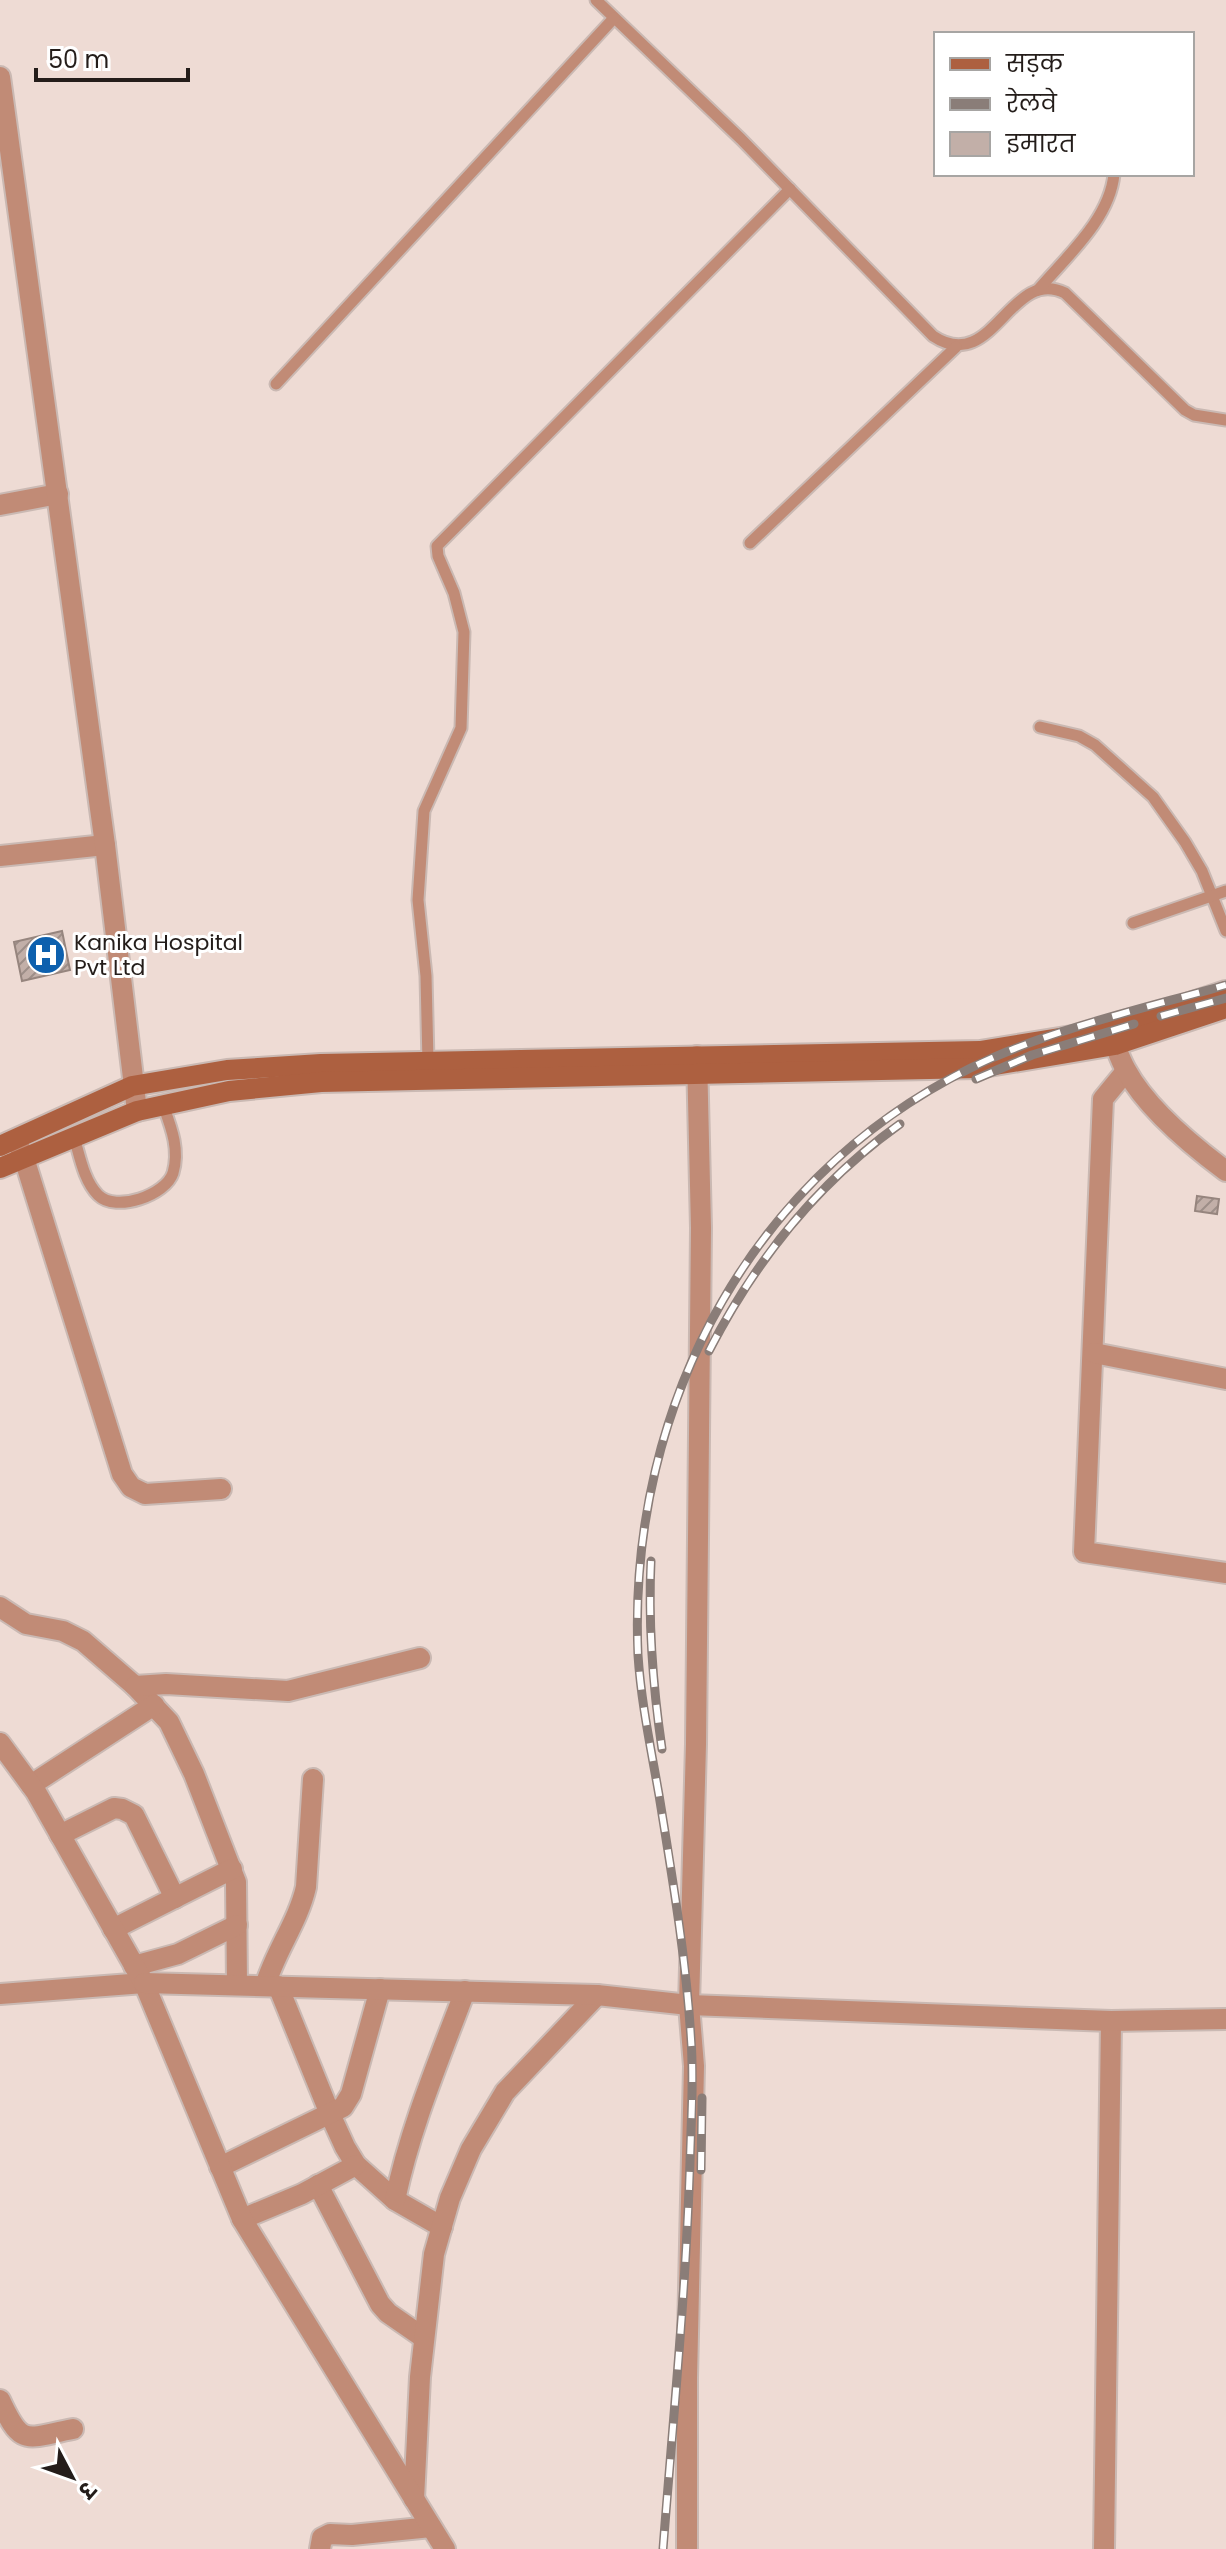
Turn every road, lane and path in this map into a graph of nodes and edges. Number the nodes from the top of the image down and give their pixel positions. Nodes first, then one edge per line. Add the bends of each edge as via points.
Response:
1 (596, 0) edge
2 (614, 18) junction
3 (0, 77) edge
4 (1114, 176) edge
5 (790, 189) junction
6 (1038, 290) junction
7 (956, 347) junction
8 (276, 384) dead end
9 (1226, 420) edge
10 (58, 494) junction
11 (0, 505) edge
12 (750, 543) dead end
13 (1040, 727) dead end
14 (105, 845) junction
15 (0, 856) edge
16 (1226, 891) edge
17 (1213, 896) junction
18 (1133, 923) dead end
19 (1226, 931) edge
20 (1226, 991) edge
21 (1226, 1008) edge
22 (1112, 1038) junction
23 (428, 1062) junction
24 (697, 1065) junction
25 (463, 1070) junction
26 (1126, 1071) junction
27 (132, 1086) junction
28 (163, 1105) junction
29 (137, 1111) junction
30 (74, 1137) junction
31 (7, 1142) edge
32 (24, 1158) junction
33 (0, 1168) edge
34 (1226, 1171) edge
35 (1094, 1353) junction
36 (1226, 1379) edge
37 (221, 1489) dead end
38 (1226, 1573) edge
39 (0, 1607) edge
40 (420, 1658) dead end
41 (135, 1686) junction
42 (154, 1705) junction
43 (0, 1743) edge
44 (313, 1779) dead end
45 (31, 1785) junction
46 (60, 1835) junction
47 (232, 1869) junction
48 (175, 1898) junction
49 (237, 1925) junction
50 (113, 1929) junction
51 (139, 1974) junction
52 (237, 1985) junction
53 (272, 1986) junction
54 (380, 1989) junction
55 (465, 1991) junction
56 (0, 1994) edge
57 (597, 1995) junction
58 (689, 2005) junction
59 (1226, 2019) edge
60 (1111, 2021) junction
61 (330, 2114) junction
62 (356, 2165) junction
63 (220, 2167) junction
64 (318, 2185) junction
65 (395, 2200) junction
66 (242, 2219) junction
67 (442, 2227) junction
68 (424, 2338) junction
69 (0, 2400) edge
70 (73, 2429) dead end
71 (414, 2499) junction
72 (431, 2527) junction
73 (320, 2549) edge
74 (445, 2549) edge
75 (687, 2549) edge
76 (1104, 2549) edge

1 - 2 lane
2 - 5 lane
2 - 8 lane
3 - 10 street
4 - 6 lane via 1093,224
5 - 7 lane via 933,336
5 - 23 lane via 437,546 464,632 461,728 424,811 418,900
6 - 7 lane via 973,344
6 - 9 lane via 1065,293 1185,410
7 - 12 lane
10 - 11 street
10 - 14 street
13 - 17 lane via 1079,736 1136,780 1185,842
14 - 15 street
14 - 27 street
16 - 17 lane
17 - 18 lane
17 - 19 lane
20 - 22 main road
21 - 22 main road
22 - 24 main road via 980,1051
22 - 26 street
23 - 25 main road
23 - 27 main road via 227,1070
24 - 25 main road
24 - 58 street via 701,1260
25 - 28 main road via 229,1091
26 - 34 street via 1158,1112
26 - 35 street via 1103,1099
27 - 29 street
27 - 31 main road
28 - 29 main road
28 - 30 lane via 175,1138 174,1171 168,1184 154,1193 118,1204 101,1198 90,1186
29 - 30 main road
30 - 32 main road
31 - 32 street
32 - 33 main road
32 - 37 street via 122,1474 145,1494
35 - 36 street
35 - 38 street via 1084,1552
39 - 41 street via 26,1624 73,1635
40 - 41 street via 288,1691
41 - 42 street
42 - 45 street
42 - 47 street via 180,1743
43 - 45 street
44 - 53 street via 306,1887 272,1962
45 - 46 street
46 - 48 street via 114,1808 129,1811
46 - 50 street
47 - 48 street
47 - 49 street
48 - 50 street
49 - 51 street
49 - 52 street
50 - 51 street
51 - 52 street
51 - 56 street
51 - 63 street
52 - 53 street
53 - 54 street
53 - 61 street
54 - 55 street
54 - 61 street via 351,2094
55 - 57 street
55 - 65 street via 408,2146
57 - 58 street
57 - 67 street via 505,2092 471,2149
58 - 60 street
58 - 75 street via 694,2066
59 - 60 street
60 - 76 street
61 - 62 street
61 - 63 street
62 - 64 street
62 - 65 street
63 - 66 street
64 - 66 street
64 - 68 street via 380,2304
65 - 67 street
66 - 71 street
67 - 68 street
68 - 71 street
69 - 70 street via 22,2436
71 - 72 street
72 - 73 street via 326,2535
72 - 74 street

